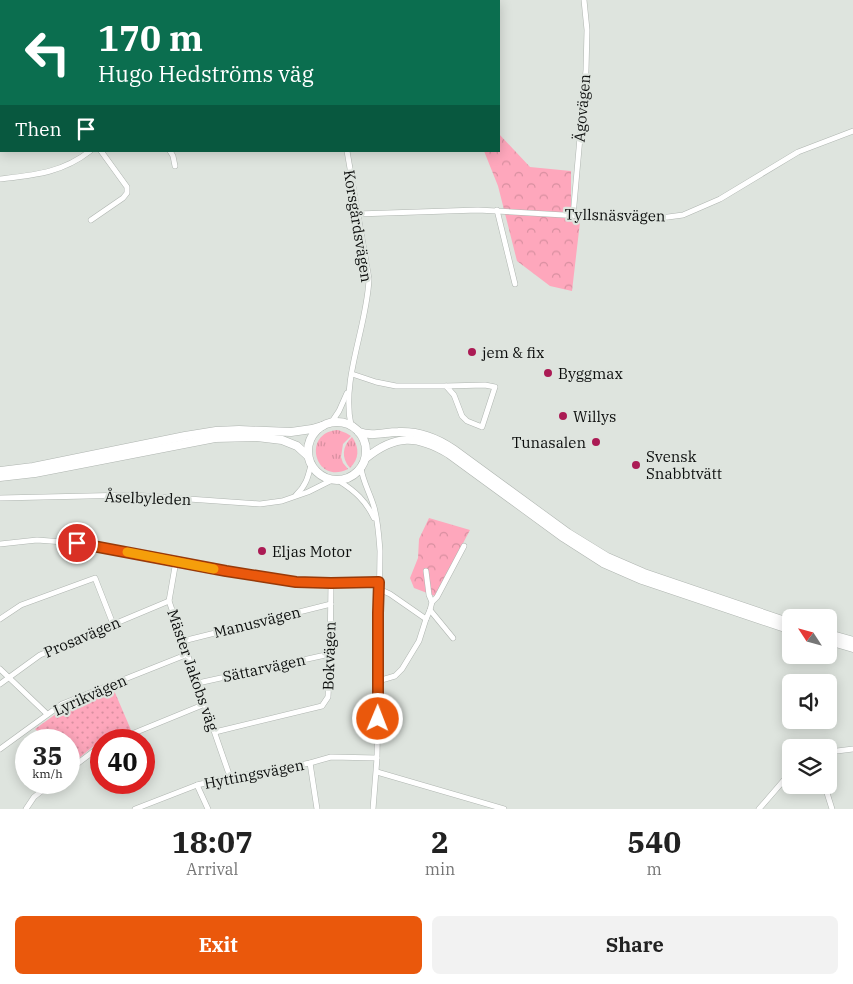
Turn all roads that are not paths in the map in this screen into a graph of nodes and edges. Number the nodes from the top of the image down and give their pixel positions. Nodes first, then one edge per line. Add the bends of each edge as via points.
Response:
1 (584, 0) edge
2 (853, 131) edge
3 (89, 152) edge
4 (102, 152) edge
5 (171, 152) edge
6 (346, 152) edge
7 (175, 166) dead end
8 (0, 180) edge
9 (497, 210) junction
10 (357, 214) junction
11 (573, 216) junction
12 (91, 220) dead end
13 (515, 284) dead end
14 (352, 374) junction
15 (446, 386) junction
16 (349, 388) junction
17 (331, 422) junction
18 (322, 426) junction
19 (351, 426) junction
20 (359, 432) junction
21 (308, 456) junction
22 (366, 458) junction
23 (311, 465) junction
24 (361, 468) junction
25 (0, 471) edge
26 (0, 477) edge
27 (335, 480) junction
28 (294, 497) junction
29 (0, 498) edge
30 (378, 526) junction
31 (0, 544) edge
32 (464, 546) dead end
33 (176, 561) junction
34 (426, 571) dead end
35 (331, 583) junction
36 (379, 586) junction
37 (169, 601) junction
38 (432, 602) junction
39 (331, 604) junction
40 (430, 610) junction
41 (426, 619) junction
42 (0, 620) edge
43 (782, 620) edge
44 (113, 624) junction
45 (782, 627) edge
46 (838, 637) edge
47 (453, 638) dead end
48 (183, 641) junction
49 (853, 641) edge
50 (838, 644) edge
51 (853, 648) edge
52 (188, 654) junction
53 (330, 654) junction
54 (0, 670) edge
55 (8, 678) junction
56 (378, 681) junction
57 (198, 683) junction
58 (0, 684) edge
59 (205, 704) junction
60 (47, 714) junction
61 (145, 729) edge
62 (215, 732) junction
63 (0, 748) edge
64 (853, 749) edge
65 (837, 751) edge
66 (377, 758) junction
67 (310, 763) junction
68 (377, 772) junction
69 (230, 776) junction
70 (782, 782) edge
71 (197, 785) junction
72 (38, 794) edge
73 (827, 794) edge
74 (26, 809) edge
75 (135, 809) edge
76 (208, 809) edge
77 (317, 809) edge
78 (373, 809) edge
79 (504, 809) edge
80 (759, 809) edge
81 (832, 809) edge

1 - 11 street, Ägovägen via 586,70
2 - 11 street, Tyllsnäsvägen via 798,152 720,199 683,215 653,218
3 - 8 street via 62,168
4 - 12 street via 127,187 127,193
5 - 7 street
6 - 10 street, Korsgårdsvägen
9 - 10 street, Tyllsnäsvägen
9 - 11 street, Tyllsnäsvägen
9 - 13 street
10 - 14 street, Korsgårdsvägen via 368,293
14 - 15 street via 396,386
14 - 16 street, Korsgårdsvägen
15 - 15 street via 454,395 462,416 482,427 495,387
16 - 17 street, Korsgårdsvägen via 340,411
16 - 19 street, Korsgårdsvägen
17 - 18 highway
17 - 19 highway
18 - 21 highway via 312,437
18 - 25 highway via 291,432 248,430 185,436
19 - 20 highway
20 - 22 highway via 365,442
20 - 43 highway via 371,435 400,432 435,439 607,557 644,573
21 - 23 highway
21 - 26 highway via 297,446 282,440 215,438
22 - 24 highway
22 - 45 highway via 382,446 400,440 432,445 603,563 642,580
23 - 27 highway via 320,475
23 - 28 street via 303,489
24 - 27 highway via 352,477
24 - 30 street
27 - 28 street, Åselbyleden
27 - 30 street via 361,497
28 - 29 street, Åselbyleden via 260,504 132,495
30 - 36 street
31 - 33 street via 36,540 77,543
32 - 38 street
33 - 35 street via 296,582
33 - 37 street, Mäster Jakobs väg
34 - 38 street
35 - 36 street
35 - 39 street, Bokvägen
36 - 41 street
36 - 56 street
37 - 44 street, Prosavägen
37 - 48 street, Mäster Jakobs väg
38 - 40 street
39 - 48 street, Manusvägen
39 - 53 street, Bokvägen
40 - 41 street
40 - 47 street
41 - 56 street via 419,641 402,669 395,676
42 - 44 street via 21,605 95,578
44 - 55 street, Prosavägen via 40,655
46 - 49 highway
48 - 52 street, Mäster Jakobs väg
50 - 51 highway
52 - 57 street, Mäster Jakobs väg
52 - 60 street, Lyrikvägen via 62,704
53 - 57 street, Sättarvägen
53 - 62 street, Bokvägen via 328,697 322,706
54 - 55 street
55 - 58 street, Prosavägen
55 - 60 street
56 - 66 street
57 - 59 street, Mäster Jakobs väg
59 - 61 street
59 - 62 street, Mäster Jakobs väg
60 - 63 street, Lyrikvägen
62 - 69 street, Mäster Jakobs väg
64 - 65 street
66 - 67 street, Hyttingsvägen via 331,757
66 - 68 street
67 - 69 street, Hyttingsvägen
67 - 77 street
68 - 78 street
68 - 79 street
69 - 71 street, Hyttingsvägen
70 - 80 street
71 - 75 street, Hyttingsvägen
71 - 76 street
72 - 74 street
73 - 81 street

